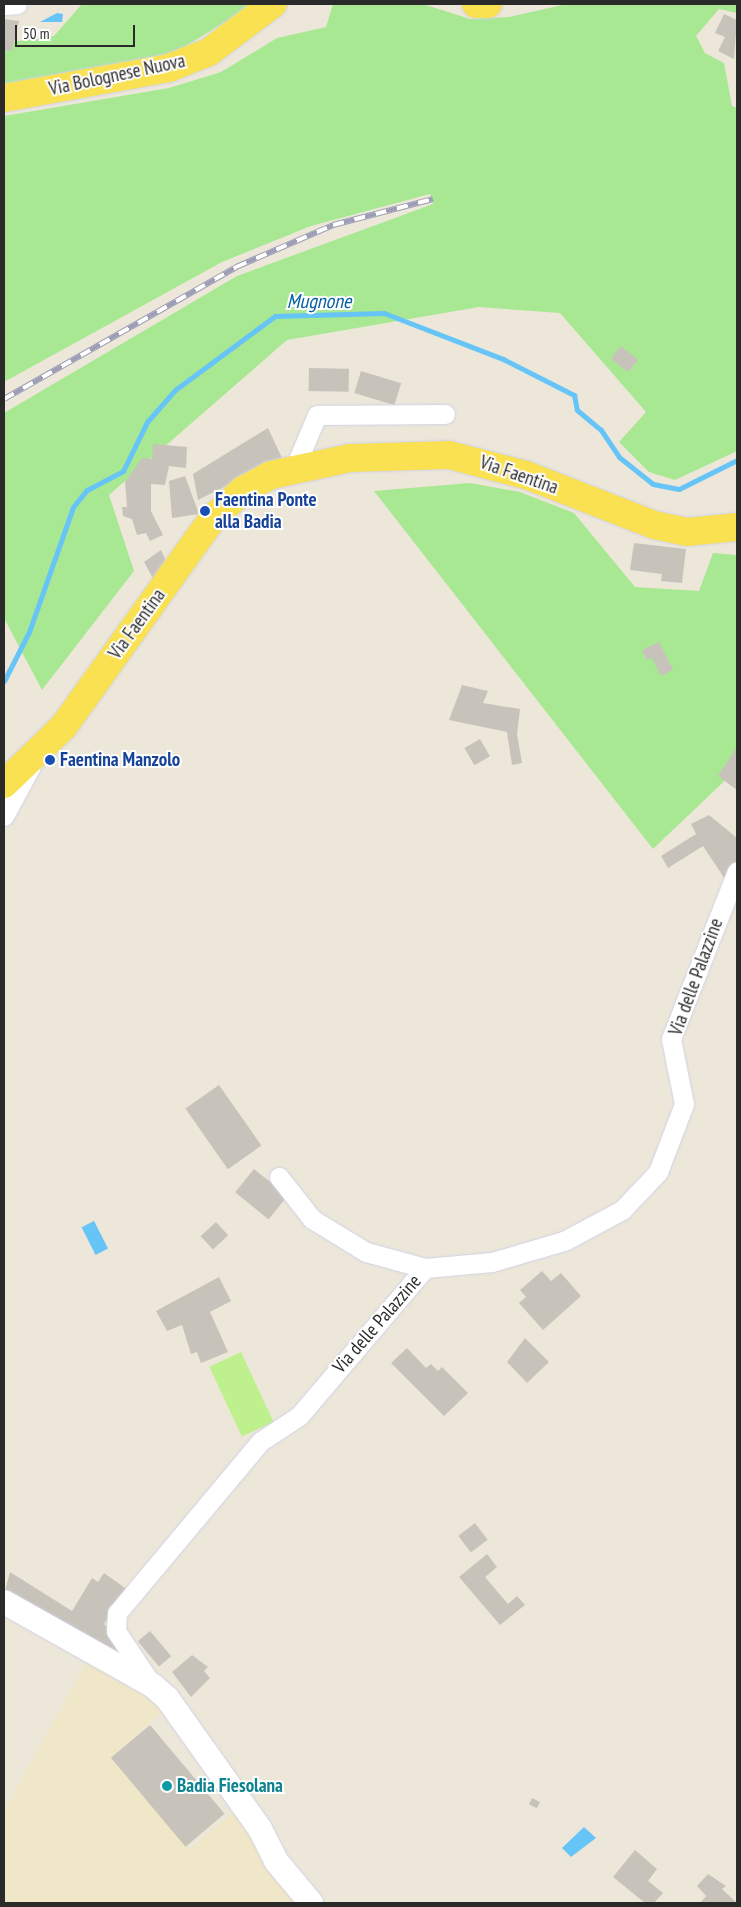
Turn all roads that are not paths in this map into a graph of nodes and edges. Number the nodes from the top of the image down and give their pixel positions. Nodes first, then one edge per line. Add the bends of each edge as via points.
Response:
1 (17, 4) edge
2 (273, 4) edge
3 (476, 4) edge
4 (488, 4) edge
5 (4, 5) edge
6 (4, 98) edge
7 (444, 414) dead end
8 (295, 467) junction
9 (737, 526) edge
10 (36, 758) junction
11 (4, 784) edge
12 (4, 816) edge
13 (737, 870) edge
14 (278, 1177) dead end
15 (425, 1268) junction
16 (4, 1602) edge
17 (152, 1685) junction
18 (311, 1903) edge

1 - 5 street
2 - 6 main road, Via Bolognese Nuova via 215,48 169,68
3 - 4 main road
7 - 8 street via 317,415
8 - 9 main road, Via Faentina via 350,458 449,455 499,466 654,525 686,532
8 - 10 main road, Via Faentina via 243,490 222,508
10 - 11 main road, Via Faentina
10 - 12 street, Via Faentina
13 - 15 street, Via delle Palazzine via 671,1039 684,1104 658,1172 622,1210 564,1242 492,1262
14 - 15 street via 312,1219 366,1252
15 - 17 street, Via delle Palazzine via 299,1416 261,1441 117,1612 116,1631 144,1666
16 - 17 street
17 - 18 street via 172,1705 260,1829 276,1861

